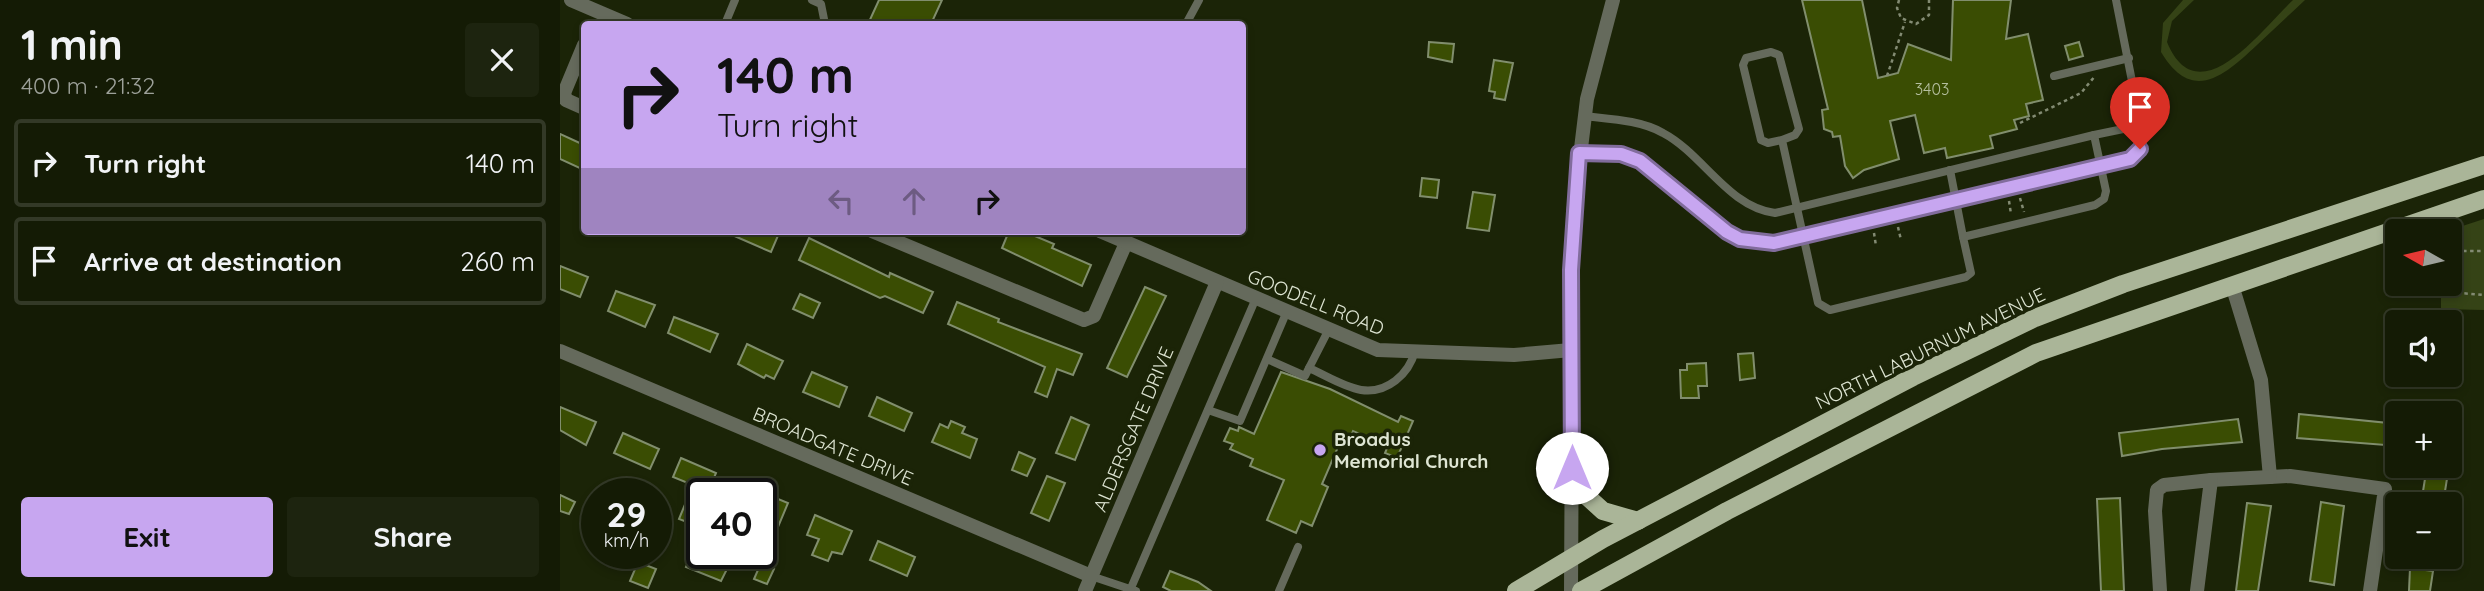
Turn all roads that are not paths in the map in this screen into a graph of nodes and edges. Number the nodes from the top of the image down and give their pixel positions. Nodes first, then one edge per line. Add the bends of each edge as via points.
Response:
1 (571, 0) edge
2 (735, 0) edge
3 (812, 0) edge
4 (1199, 0) edge
5 (1613, 0) edge
6 (2116, 0) edge
7 (597, 19) edge
8 (726, 21) edge
9 (824, 21) edge
10 (1188, 21) edge
11 (581, 53) edge
12 (2129, 58) junction
13 (2054, 76) dead end
14 (581, 107) edge
15 (1584, 116) junction
16 (2094, 135) junction
17 (2143, 137) junction
18 (1782, 140) junction
19 (1579, 153) junction
20 (2484, 164) edge
21 (2101, 166) junction
22 (1950, 170) junction
23 (2484, 199) edge
24 (1956, 201) junction
25 (1795, 210) junction
26 (882, 235) edge
27 (1109, 235) edge
28 (1963, 237) junction
29 (1802, 238) junction
30 (1126, 243) junction
31 (1217, 282) junction
32 (2232, 285) junction
33 (1256, 299) junction
34 (1287, 311) junction
35 (1329, 328) junction
36 (1571, 350) junction
37 (560, 351) edge
38 (1415, 351) junction
39 (1267, 359) junction
40 (1309, 368) junction
41 (1208, 410) junction
42 (2270, 477) junction
43 (2211, 480) junction
44 (1572, 482) junction
45 (1638, 521) junction
46 (1298, 547) dead end
47 (1571, 558) junction
48 (1091, 576) junction
49 (1134, 590) edge
50 (1085, 591) edge
51 (1279, 591) edge
52 (1516, 591) edge
53 (1571, 591) edge
54 (1581, 591) edge
55 (2160, 591) edge
56 (2197, 591) edge
57 (2370, 591) edge

1 - 7 street
2 - 8 lane
3 - 9 lane via 821,4
4 - 10 lane
5 - 15 street
6 - 12 lane
11 - 14 street via 564,93 566,100
12 - 13 lane
12 - 17 lane
15 - 19 street
15 - 25 lane via 1664,133 1760,211
16 - 17 lane via 2129,128
16 - 21 lane
16 - 22 lane
17 - 21 lane via 2140,149 2130,159
18 - 18 lane via 1761,141 1743,65 1746,58 1771,52 1779,55 1799,129
18 - 25 lane
19 - 29 lane via 1621,154 1640,161 1740,239 1774,243
19 - 36 street via 1573,214
20 - 45 main road, NORTH LABURNUM AVENUE via 2123,284 2035,318
21 - 24 lane
21 - 28 lane via 2106,191 2095,205
22 - 24 lane
22 - 25 lane
23 - 32 main road
24 - 28 lane
24 - 29 lane
25 - 29 lane
26 - 30 street via 1084,320 1094,316
27 - 30 street, GOODELL ROAD
28 - 29 lane via 1970,273 1966,277 1830,310 1818,303
30 - 31 street, GOODELL ROAD
31 - 33 street, GOODELL ROAD
31 - 48 street, ALDERSGATE DRIVE
32 - 42 street via 2261,380
32 - 54 main road via 2036,353
33 - 34 street, GOODELL ROAD
33 - 41 lane
34 - 35 street, GOODELL ROAD
34 - 39 lane
35 - 38 street, GOODELL ROAD via 1378,350
35 - 40 lane
36 - 38 street, GOODELL ROAD via 1514,355
36 - 44 street
37 - 48 street, BROADGATE DRIVE
38 - 40 lane via 1404,376 1365,390
39 - 40 lane via 1305,376
39 - 41 lane via 1240,421
41 - 49 lane
42 - 43 street
42 - 57 street via 2385,489
43 - 55 street via 2164,485 2157,490
43 - 56 street
44 - 45 main road via 1593,505
44 - 47 street
45 - 47 main road, NORTH LABURNUM AVENUE
46 - 51 lane
47 - 52 main road, NORTH LABURNUM AVENUE
47 - 53 street
48 - 49 lane
48 - 50 street, ALDERSGATE DRIVE

